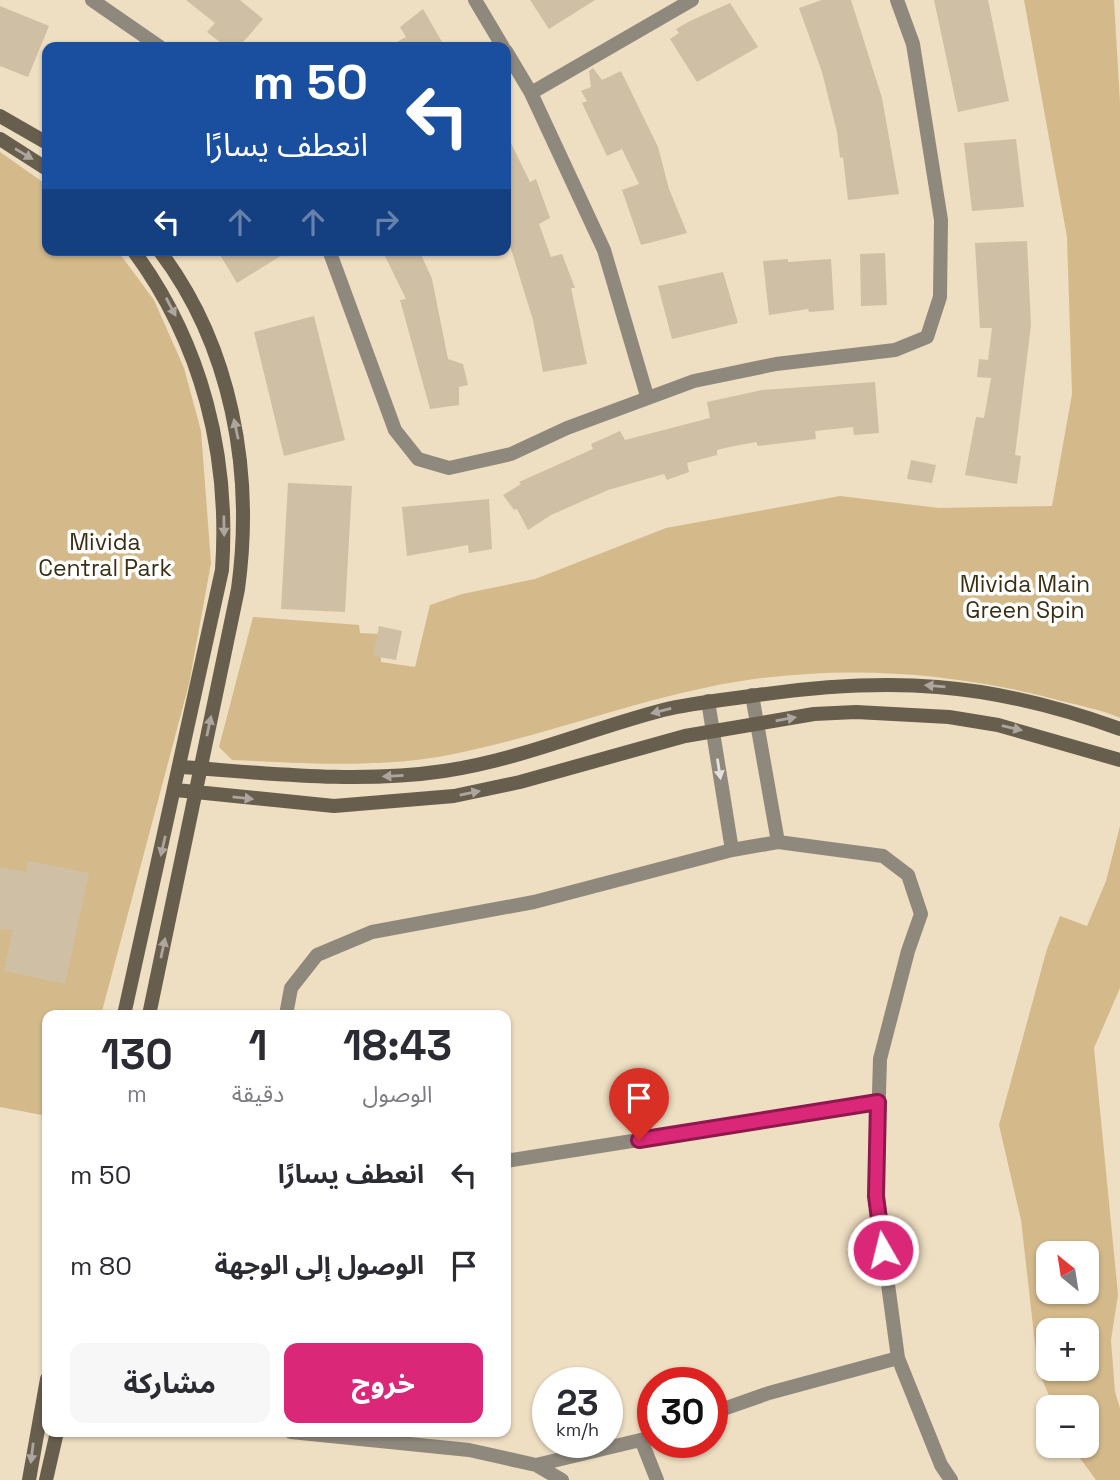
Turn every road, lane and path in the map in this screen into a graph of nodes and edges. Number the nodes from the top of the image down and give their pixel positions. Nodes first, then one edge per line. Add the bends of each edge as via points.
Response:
1 (92, 0) edge
2 (475, 0) edge
3 (692, 0) edge
4 (897, 0) edge
5 (153, 42) edge
6 (501, 42) edge
7 (511, 59) edge
8 (531, 93) junction
9 (0, 116) edge
10 (0, 139) edge
11 (42, 140) edge
12 (42, 166) edge
13 (138, 256) edge
14 (163, 256) edge
15 (331, 256) edge
16 (647, 397) junction
17 (752, 695) junction
18 (708, 701) junction
19 (758, 723) junction
20 (1120, 729) edge
21 (713, 733) junction
22 (1120, 760) edge
23 (181, 767) junction
24 (201, 768) junction
25 (176, 790) junction
26 (196, 792) junction
27 (778, 842) junction
28 (732, 850) junction
29 (125, 1010) edge
30 (150, 1010) edge
31 (287, 1010) edge
32 (878, 1102) junction
33 (511, 1160) edge
34 (898, 1358) junction
35 (42, 1407) edge
36 (728, 1407) edge
37 (56, 1437) edge
38 (340, 1437) edge
39 (637, 1442) edge
40 (652, 1458) edge
41 (536, 1465) junction
42 (29, 1480) edge
43 (46, 1480) edge
44 (562, 1480) edge
45 (657, 1480) edge
46 (951, 1480) edge

1 - 5 street
2 - 6 street
3 - 8 street
4 - 16 street via 913,44 941,220 940,297 927,337 895,350 776,364 694,381
7 - 8 street
8 - 16 street via 604,250
9 - 11 street
10 -> 12 street
13 -> 23 street via 166,298 193,357 212,422 222,488 222,570
24 -> 14 street via 238,589 244,482 236,426 213,351 196,311
15 - 16 street via 395,430 418,459 449,468 511,454
17 - 18 street
17 - 19 street
20 -> 17 street via 996,694 937,686 833,684
18 - 21 street
18 -> 24 street via 446,771 345,777
19 - 21 street
19 -> 22 street via 856,712 949,717 1020,730
19 - 27 street
26 -> 21 street via 334,806 454,796 685,736
21 -> 28 street
23 - 24 street
23 - 25 street
24 - 26 street
25 - 26 street
25 -> 29 street
30 -> 26 street
27 - 28 street
27 - 32 street via 883,856 908,875 921,914 880,1059
28 - 31 street via 534,902 372,932 317,955 291,988
32 - 33 street
32 - 34 street via 876,1196
34 - 36 street
34 - 46 street
35 -> 42 street
37 - 43 street
38 - 41 street via 469,1450
39 - 41 street
40 - 45 street
41 - 44 street

